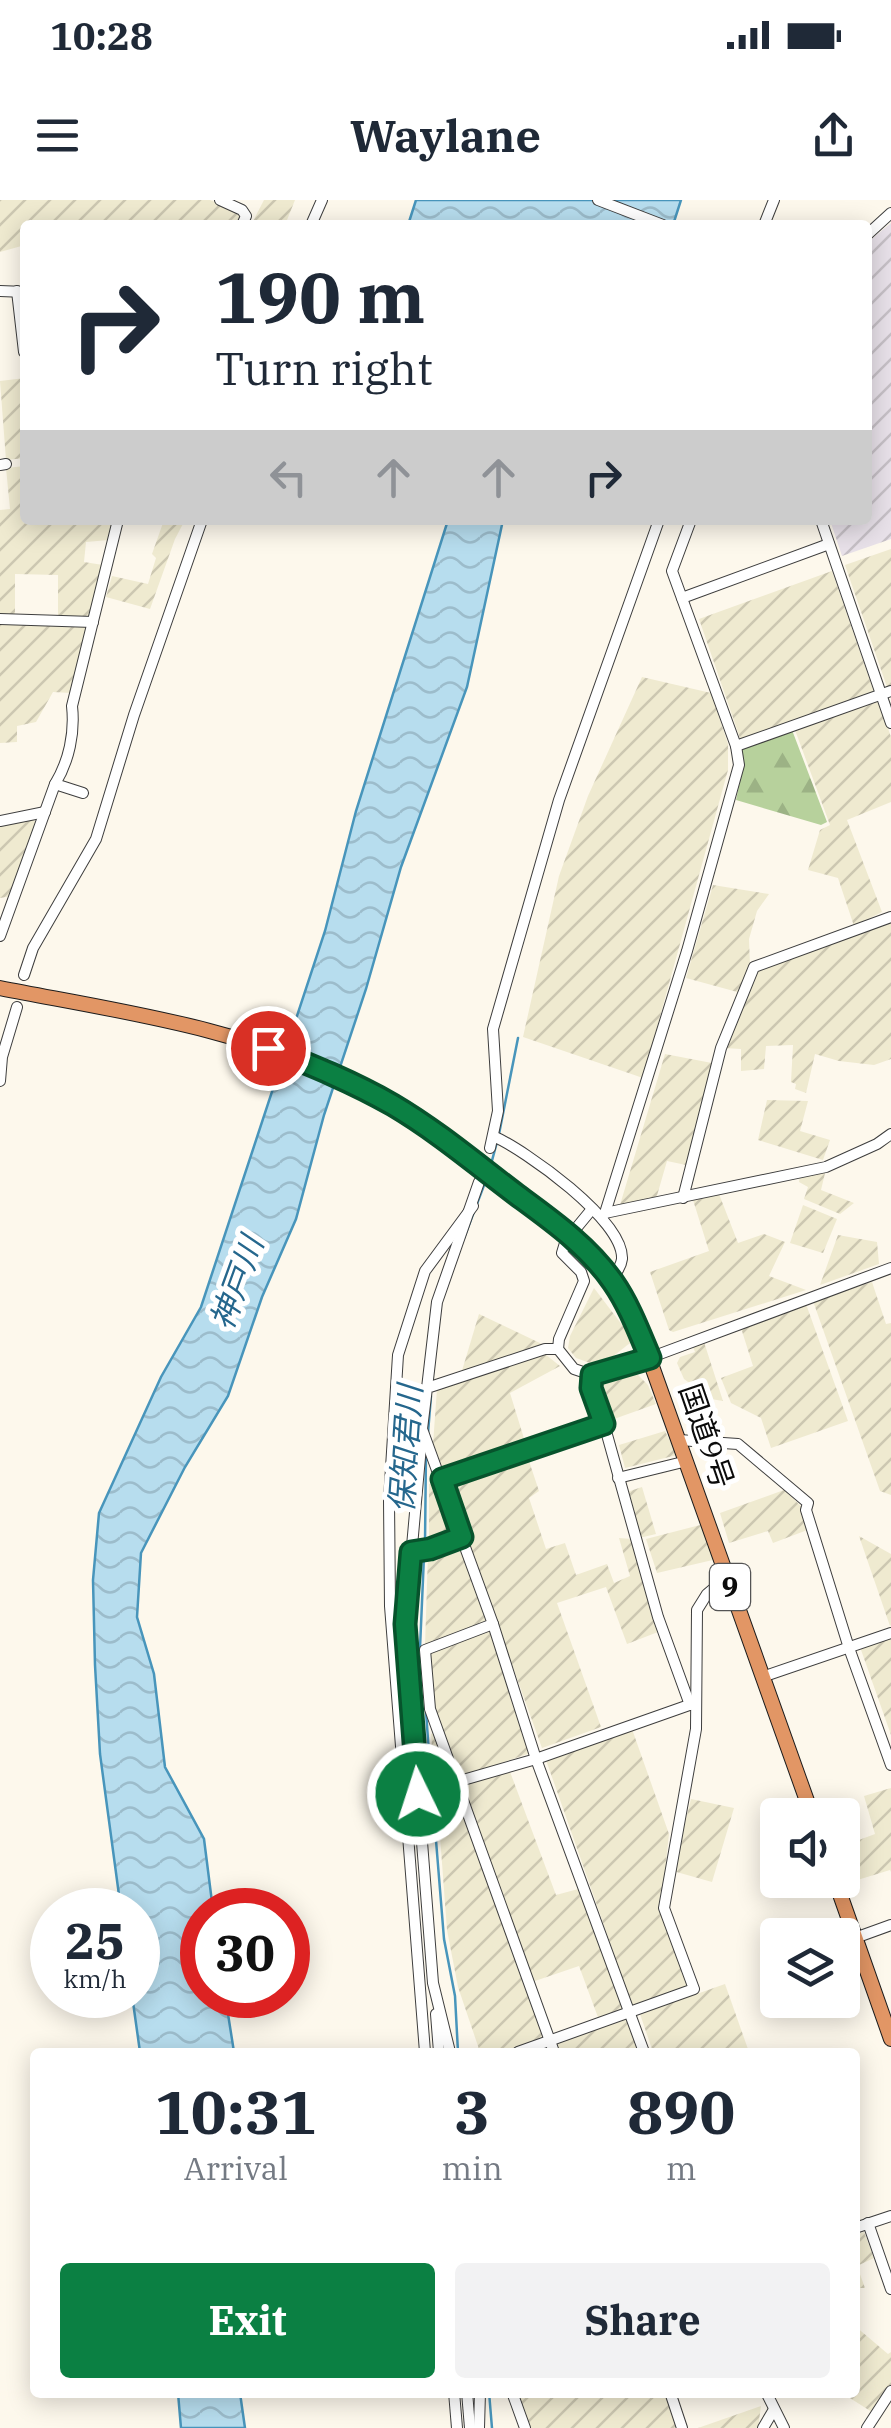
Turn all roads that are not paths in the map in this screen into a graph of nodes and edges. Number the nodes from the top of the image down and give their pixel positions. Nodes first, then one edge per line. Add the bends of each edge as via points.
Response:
1 (220, 200) edge
2 (598, 200) edge
3 (891, 213) edge
4 (244, 220) edge
5 (651, 220) edge
6 (872, 230) edge
7 (117, 525) edge
8 (200, 525) edge
9 (657, 525) edge
10 (689, 525) edge
11 (822, 525) edge
12 (829, 544) junction
13 (682, 598) junction
14 (0, 619) edge
15 (92, 622) junction
16 (886, 693) edge
17 (891, 723) edge
18 (736, 746) junction
19 (54, 784) junction
20 (83, 793) dead end
21 (45, 812) junction
22 (0, 821) edge
23 (891, 916) edge
24 (0, 936) edge
25 (24, 975) dead end
26 (0, 988) edge
27 (17, 1007) dead end
28 (1, 1057) edge
29 (0, 1080) edge
30 (891, 1134) edge
31 (479, 1182) dead end
32 (683, 1198) junction
33 (472, 1206) junction
34 (600, 1213) junction
35 (578, 1226) dead end
36 (566, 1243) dead end
37 (891, 1268) edge
38 (611, 1280) junction
39 (558, 1349) junction
40 (650, 1358) junction
41 (592, 1375) junction
42 (427, 1388) junction
43 (604, 1424) junction
44 (422, 1430) junction
45 (680, 1440) junction
46 (686, 1461) junction
47 (618, 1478) junction
48 (442, 1479) junction
49 (462, 1537) junction
50 (411, 1552) junction
51 (726, 1578) junction
52 (493, 1624) junction
53 (891, 1632) edge
54 (849, 1648) junction
55 (762, 1677) junction
56 (693, 1704) junction
57 (536, 1759) junction
58 (891, 1765) edge
59 (456, 1783) junction
60 (418, 1794) junction
61 (806, 1798) edge
62 (891, 1925) edge
63 (860, 1936) edge
64 (860, 1952) edge
65 (433, 1983) junction
66 (630, 2012) junction
67 (891, 2039) edge
68 (552, 2047) edge
69 (425, 2048) edge
70 (439, 2048) edge
71 (449, 2048) edge
72 (643, 2048) edge
73 (891, 2216) edge
74 (868, 2224) junction
75 (860, 2226) edge
76 (891, 2288) edge
77 (891, 2391) edge
78 (455, 2398) edge
79 (468, 2398) edge
80 (480, 2398) edge
81 (514, 2398) edge
82 (672, 2398) edge
83 (768, 2398) edge
84 (773, 2411) junction
85 (458, 2428) edge
86 (470, 2428) edge
87 (479, 2428) edge
88 (524, 2428) edge
89 (682, 2428) edge
90 (762, 2428) edge
91 (784, 2428) edge
92 (867, 2428) edge

1 - 4 street via 242,210
2 - 5 street
3 - 6 street
7 - 15 street
8 - 25 street via 96,839
9 - 34 street via 559,800 493,1028 498,1112 491,1142 513,1145
10 - 13 street via 672,571
11 - 12 street
12 - 13 street
12 - 16 street
13 - 18 street
14 - 15 street
15 - 19 street via 64,769
16 - 17 street
16 - 18 street
18 - 34 street via 738,765 687,950
19 - 20 street
19 - 21 street
21 - 22 street
21 - 24 street
23 - 32 street via 754,967 717,1058
26 - 38 highway, 国道9号 / 9 via 205,1031 268,1048 349,1082 431,1129 548,1218
27 - 28 street
28 - 29 street
30 - 32 street via 826,1167
31 - 33 street
32 - 34 street
33 - 42 street via 437,1302
33 - 69 street via 425,1271 398,1355 389,1500 390,1606
34 - 35 street
34 - 38 street via 622,1256
36 - 39 street via 562,1253 581,1272 583,1288
37 - 40 street
38 - 40 highway, 国道9号 / 9
39 - 41 street via 574,1369
39 - 42 street
40 - 41 street
40 - 45 highway, 国道9号 / 9
41 - 43 street
42 - 44 street
43 - 47 street
43 - 48 street
44 - 48 street
44 - 50 street
45 - 46 highway, 国道9号 / 9
45 - 54 street via 738,1444 808,1503
46 - 47 street
46 - 51 highway, 国道9号 / 9
47 - 56 street via 658,1617
48 - 49 street
49 - 50 street
49 - 52 street
50 - 60 street via 405,1624
51 - 55 highway, 国道9号 / 9
51 - 56 street via 698,1610
52 - 57 street
52 - 59 street via 425,1650 430,1708
53 - 54 street
54 - 55 street
54 - 58 street
55 - 61 highway, 国道9号 / 9
56 - 57 street
56 - 66 street via 689,1779 664,1908 694,1989
57 - 59 street
57 - 66 street
59 - 60 street
59 - 68 street
60 - 65 street
62 - 63 street
64 - 67 highway
65 - 70 street
65 - 71 street
66 - 68 street
66 - 72 street
73 - 74 street
74 - 75 street
74 - 76 street
77 - 92 street
78 - 85 street
79 - 86 street
80 - 87 street
81 - 88 street
82 - 89 street
83 - 84 street
84 - 90 street
84 - 91 street

